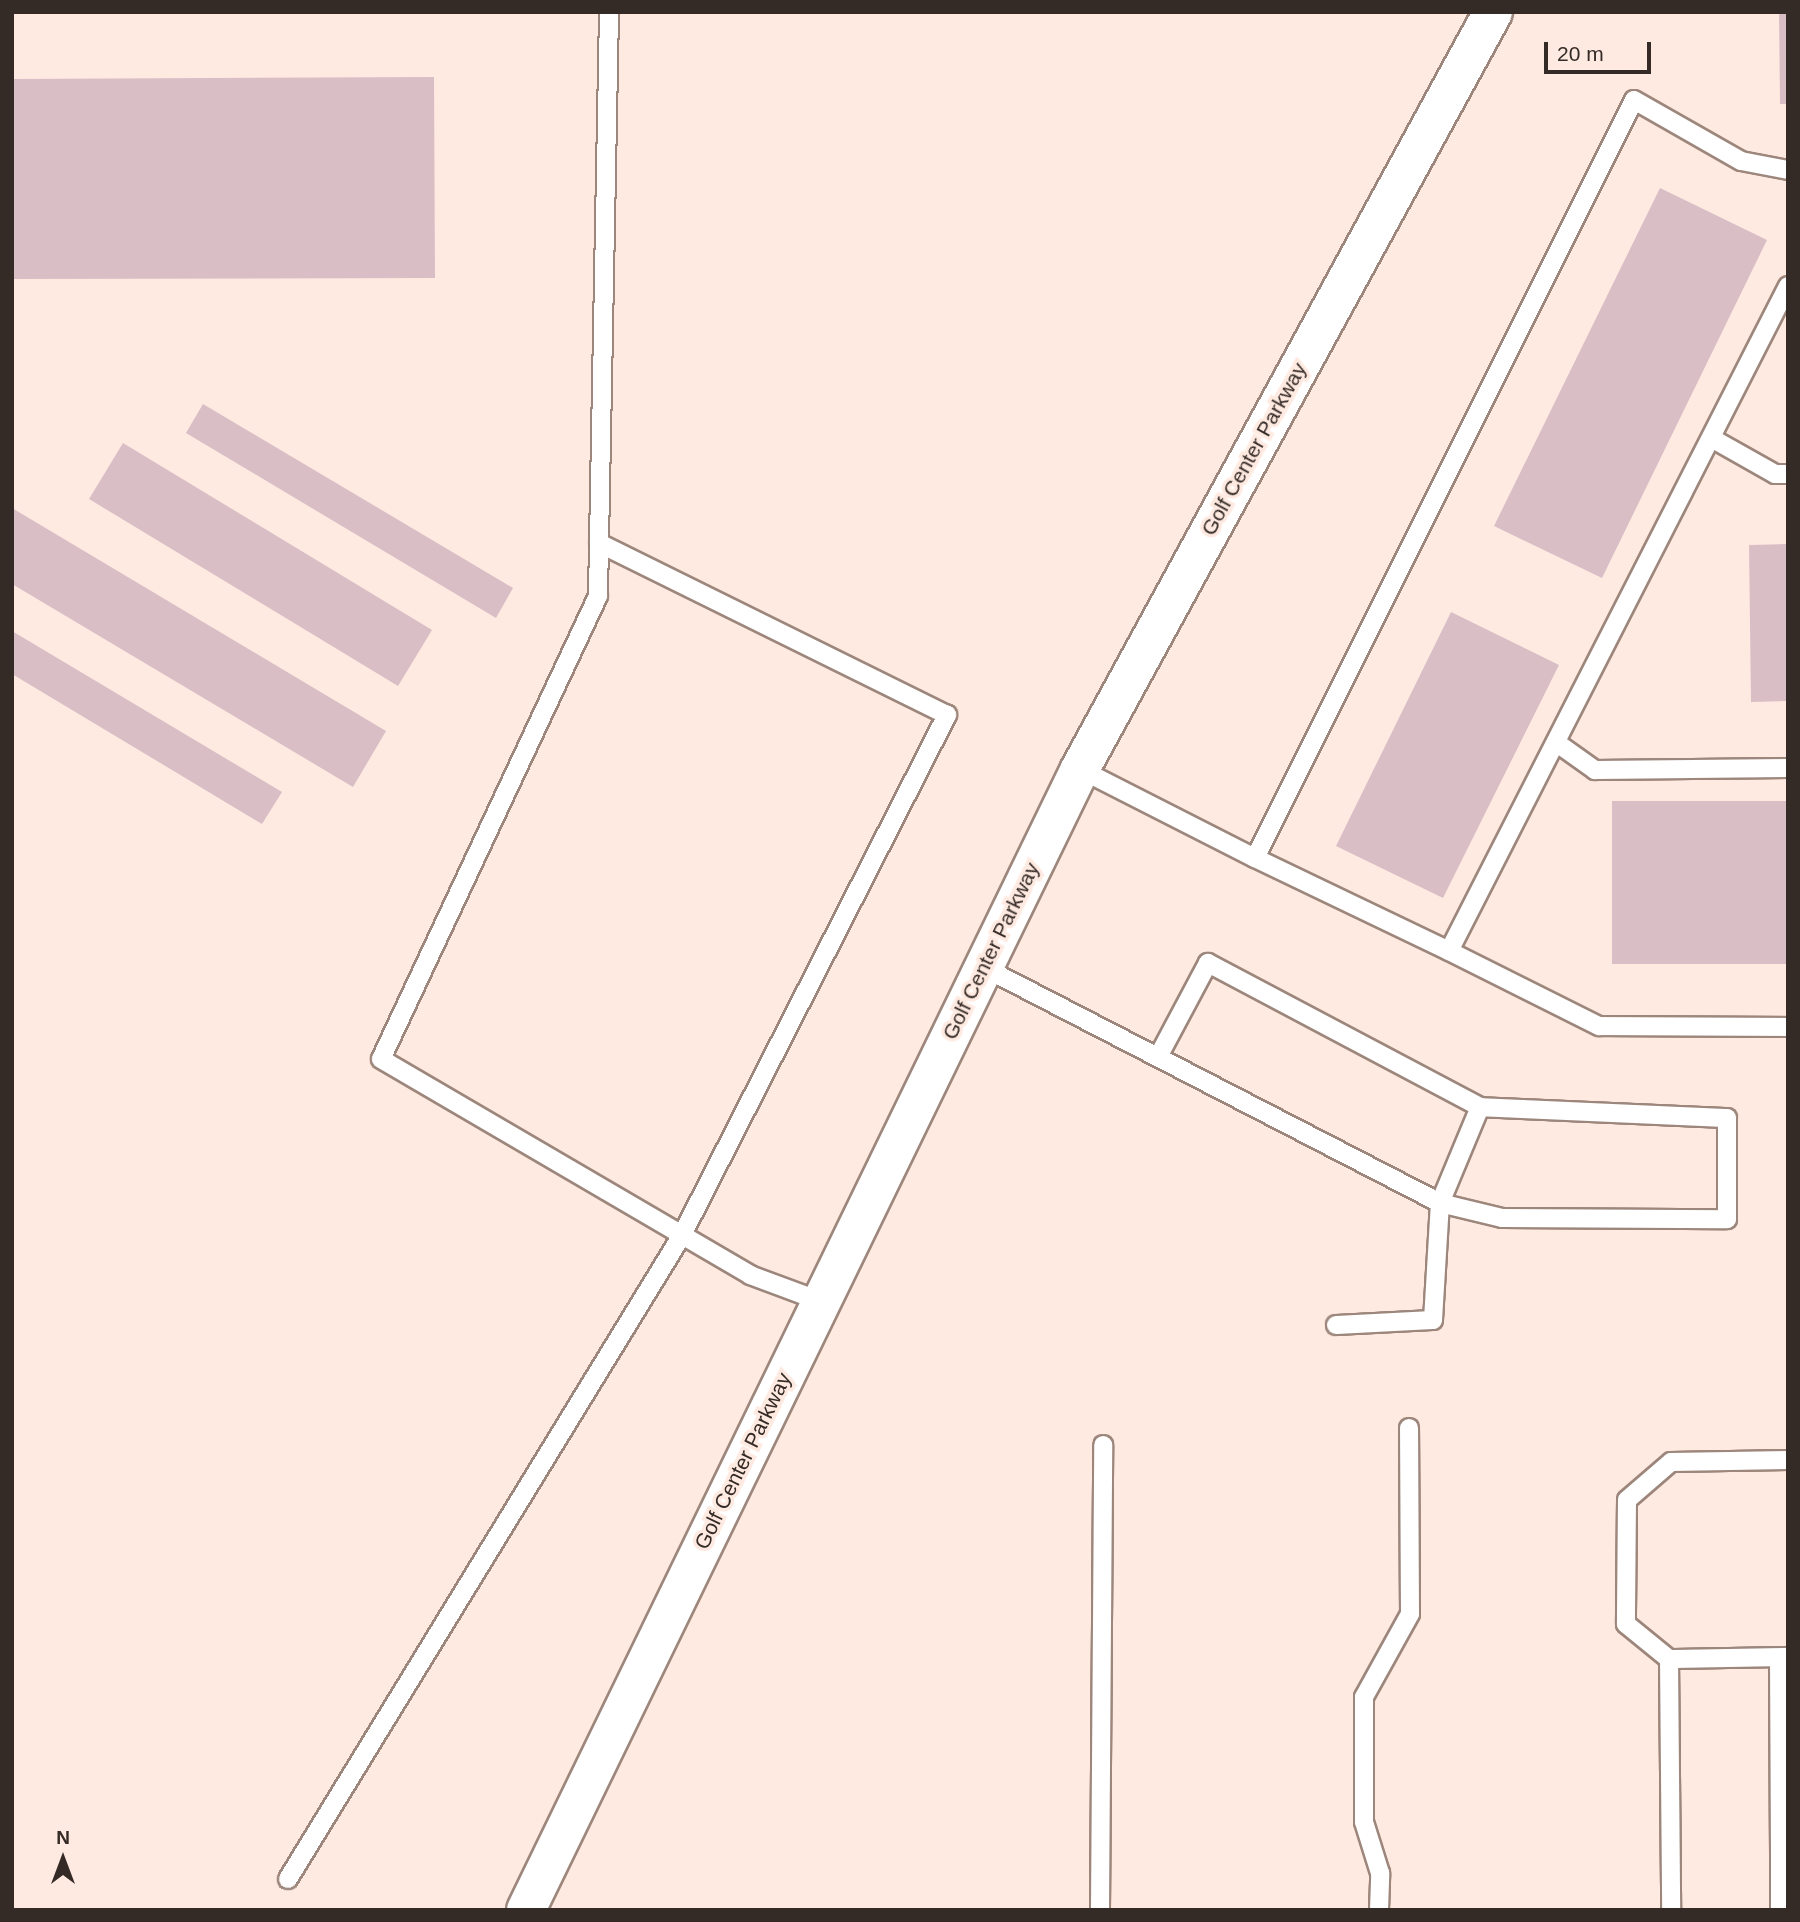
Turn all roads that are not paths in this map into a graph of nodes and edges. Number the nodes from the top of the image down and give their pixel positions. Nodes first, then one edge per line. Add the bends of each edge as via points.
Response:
1 (609, 12) edge
2 (1493, 12) edge
3 (1788, 170) edge
4 (1788, 286) edge
5 (1713, 439) junction
6 (1788, 474) edge
7 (599, 543) junction
8 (1557, 743) junction
9 (1788, 768) edge
10 (1080, 769) junction
11 (1255, 858) junction
12 (1450, 951) junction
13 (983, 967) junction
14 (1788, 1027) edge
15 (1158, 1057) junction
16 (1480, 1107) junction
17 (1440, 1203) junction
18 (682, 1235) junction
19 (820, 1301) junction
20 (1336, 1325) dead end
21 (1409, 1428) dead end
22 (1103, 1445) dead end
23 (1788, 1460) edge
24 (1669, 1659) junction
25 (1784, 1659) edge
26 (1784, 1851) edge
27 (288, 1879) dead end
28 (526, 1910) edge
29 (1100, 1910) edge
30 (1380, 1910) edge
31 (1671, 1910) edge
32 (1780, 1910) edge

1 - 7 lane
2 - 10 main road, Golf Center Parkway
3 - 11 lane via 1741,161 1634,100
4 - 5 lane
5 - 6 lane via 1775,474
5 - 8 lane
7 - 18 lane via 598,596 380,1059
7 - 18 lane via 947,715
8 - 9 lane via 1595,770
8 - 12 lane
10 - 11 lane
10 - 13 main road, Golf Center Parkway
11 - 12 lane
12 - 14 lane via 1599,1026
13 - 15 lane
13 - 19 main road, Golf Center Parkway
15 - 16 lane via 1208,963
15 - 17 lane
16 - 17 lane
16 - 17 lane via 1727,1118 1727,1219 1502,1218
17 - 20 lane via 1433,1320
18 - 19 lane via 750,1275
18 - 27 lane
19 - 28 main road, Golf Center Parkway
21 - 30 lane via 1410,1614 1364,1697 1364,1822 1380,1873
22 - 29 lane
23 - 24 lane via 1671,1462 1627,1500 1626,1624
24 - 25 lane
24 - 31 lane
25 - 26 lane
26 - 32 lane

